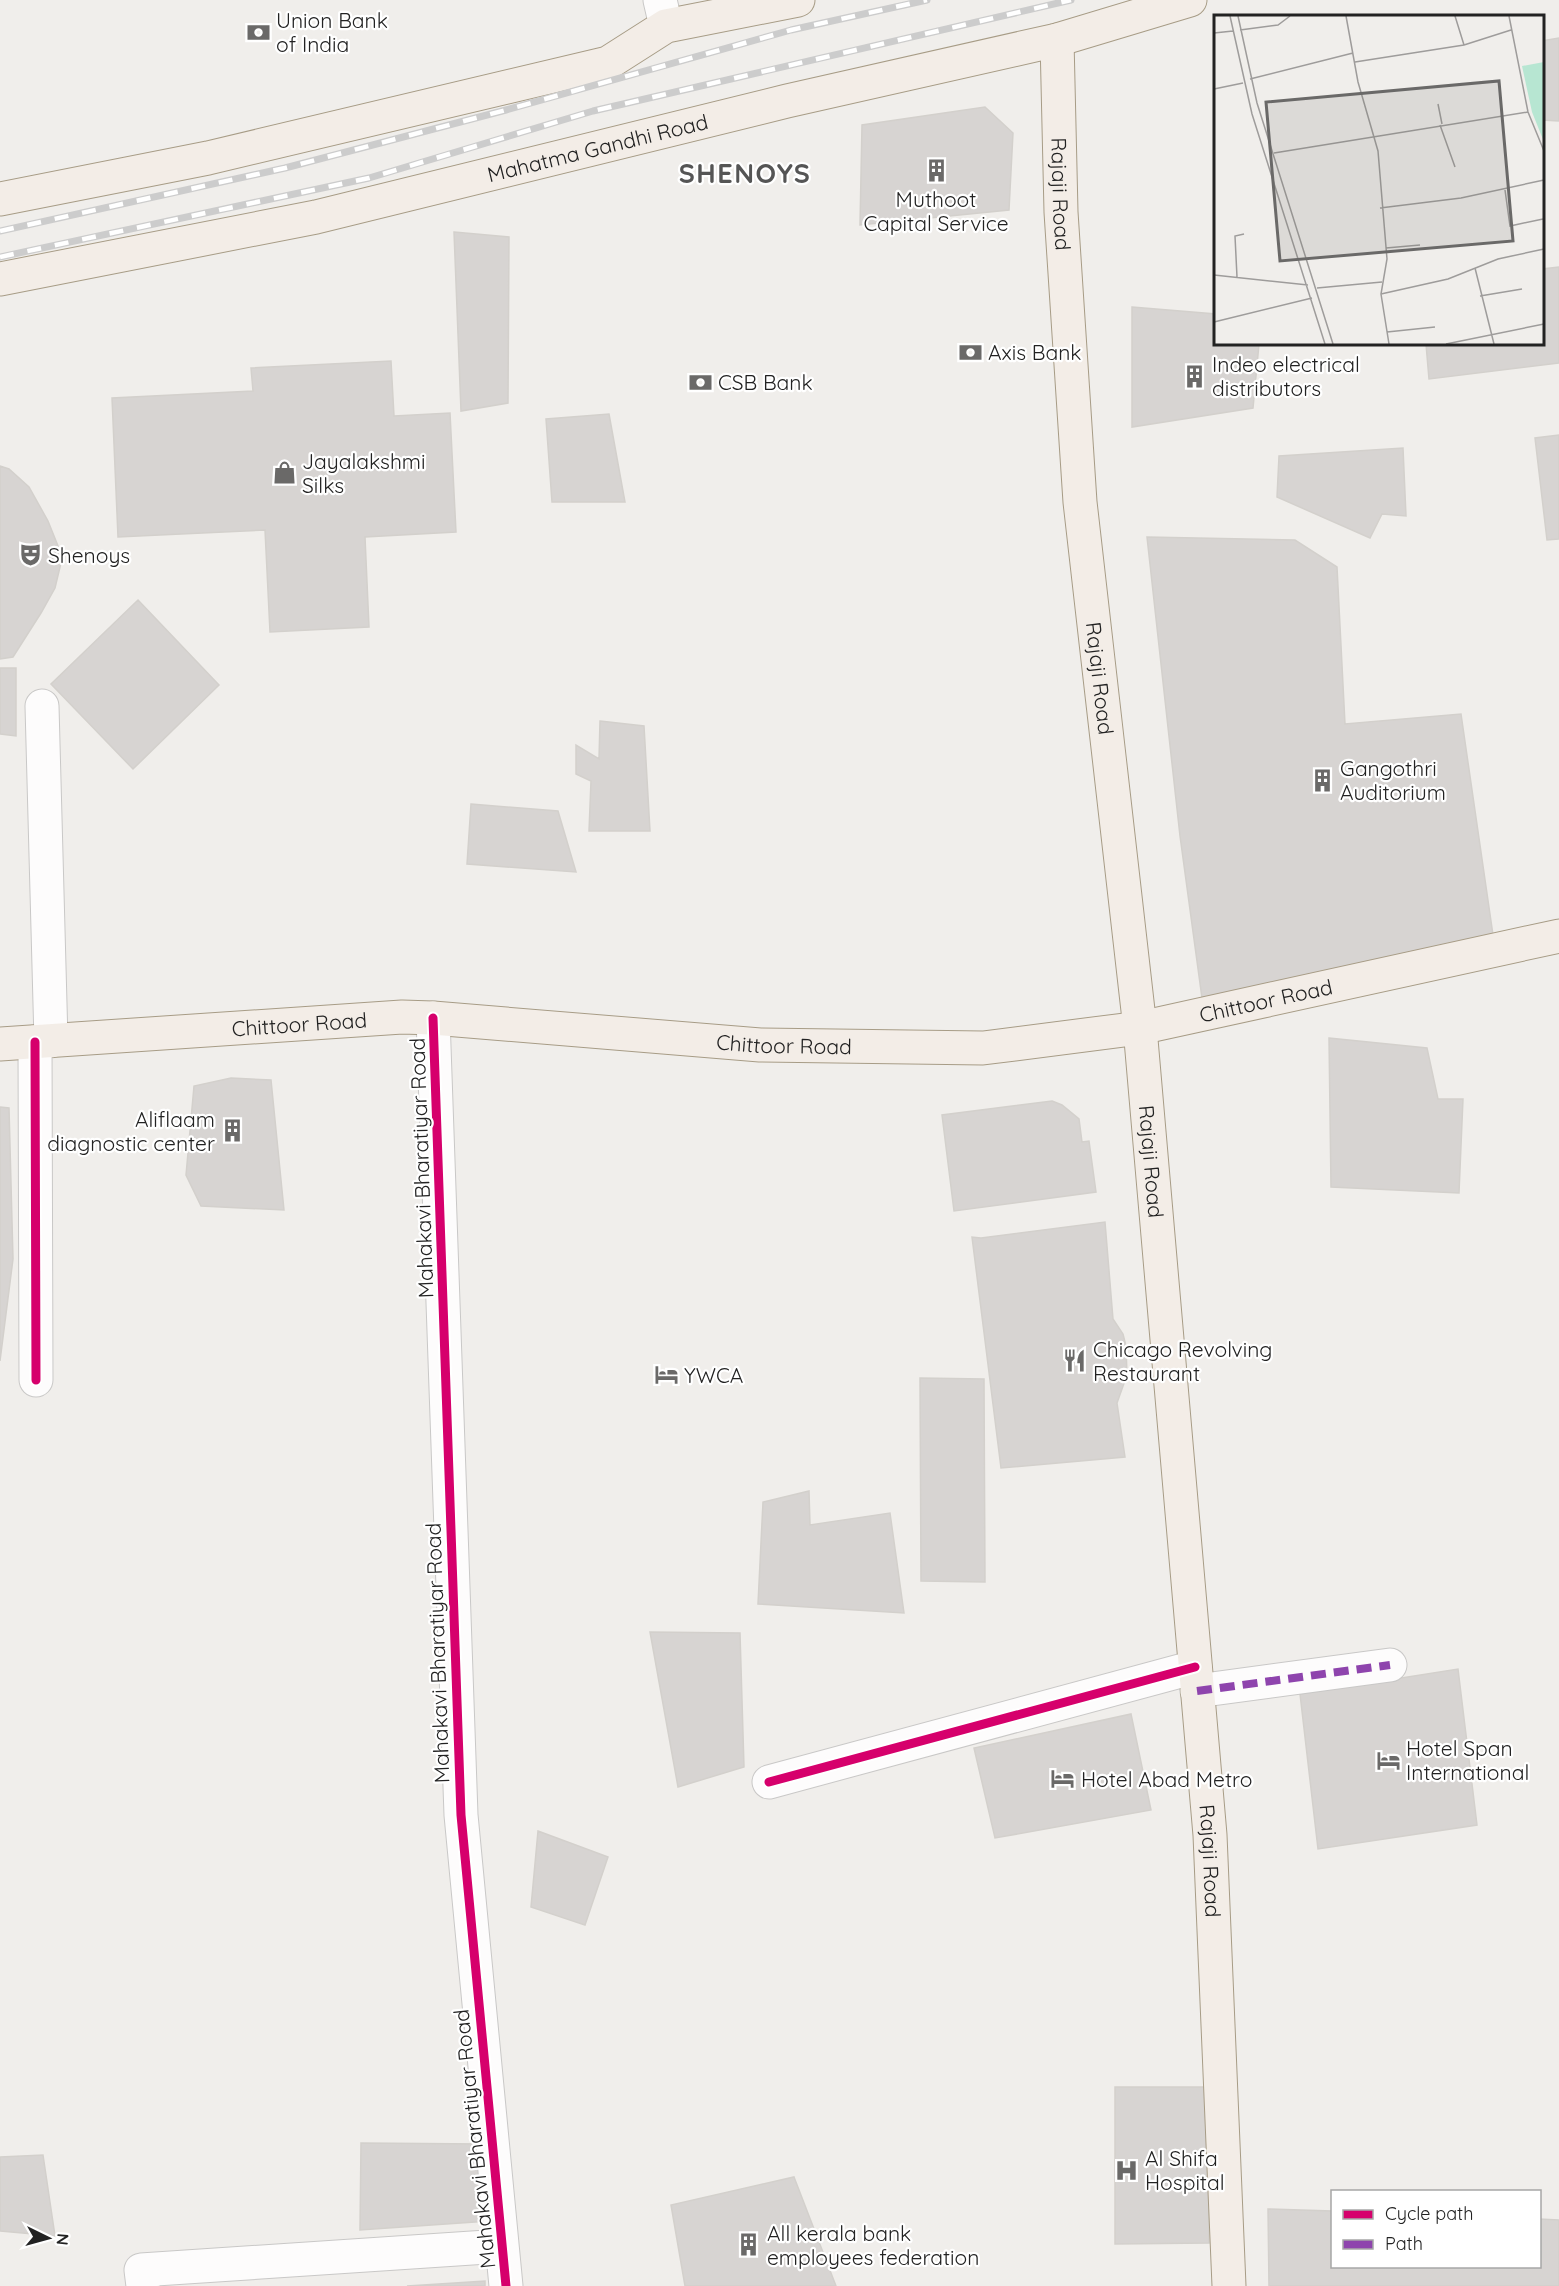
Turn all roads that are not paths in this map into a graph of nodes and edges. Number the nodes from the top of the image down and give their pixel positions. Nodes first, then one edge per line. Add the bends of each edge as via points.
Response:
1 (798, 0) edge
2 (1190, 0) edge
3 (663, 13) edge
4 (1057, 40) junction
5 (0, 199) edge
6 (0, 279) edge
7 (42, 706) dead end
8 (1559, 936) edge
9 (433, 1018) junction
10 (1140, 1028) junction
11 (43, 1042) junction
12 (0, 1044) edge
13 (36, 1380) dead end
14 (1390, 1665) dead end
15 (1196, 1679) junction
16 (769, 1782) dead end
17 (502, 2246) junction
18 (143, 2286) edge
19 (506, 2286) edge
20 (1229, 2286) edge

1 - 3 main road
2 - 4 main road, Mahatma Gandhi Road
3 - 5 main road via 608,63 208,158
4 - 6 main road, Mahatma Gandhi Road via 787,100 316,217
4 - 10 main road, Rajaji Road via 1061,212 1080,502
7 - 11 street
8 - 10 main road, Chittoor Road
9 - 10 main road, Chittoor Road via 760,1046 983,1048
9 - 11 main road, Chittoor Road
9 - 17 street, Mahakavi Bharatiyar Road via 461,1815
10 - 15 main road, Rajaji Road
11 - 12 main road, Chittoor Road
11 - 13 street
14 - 15 street
15 - 16 street
15 - 20 main road, Rajaji Road via 1210,1834
17 - 18 street via 141,2270
17 - 19 street, Mahakavi Bharatiyar Road

